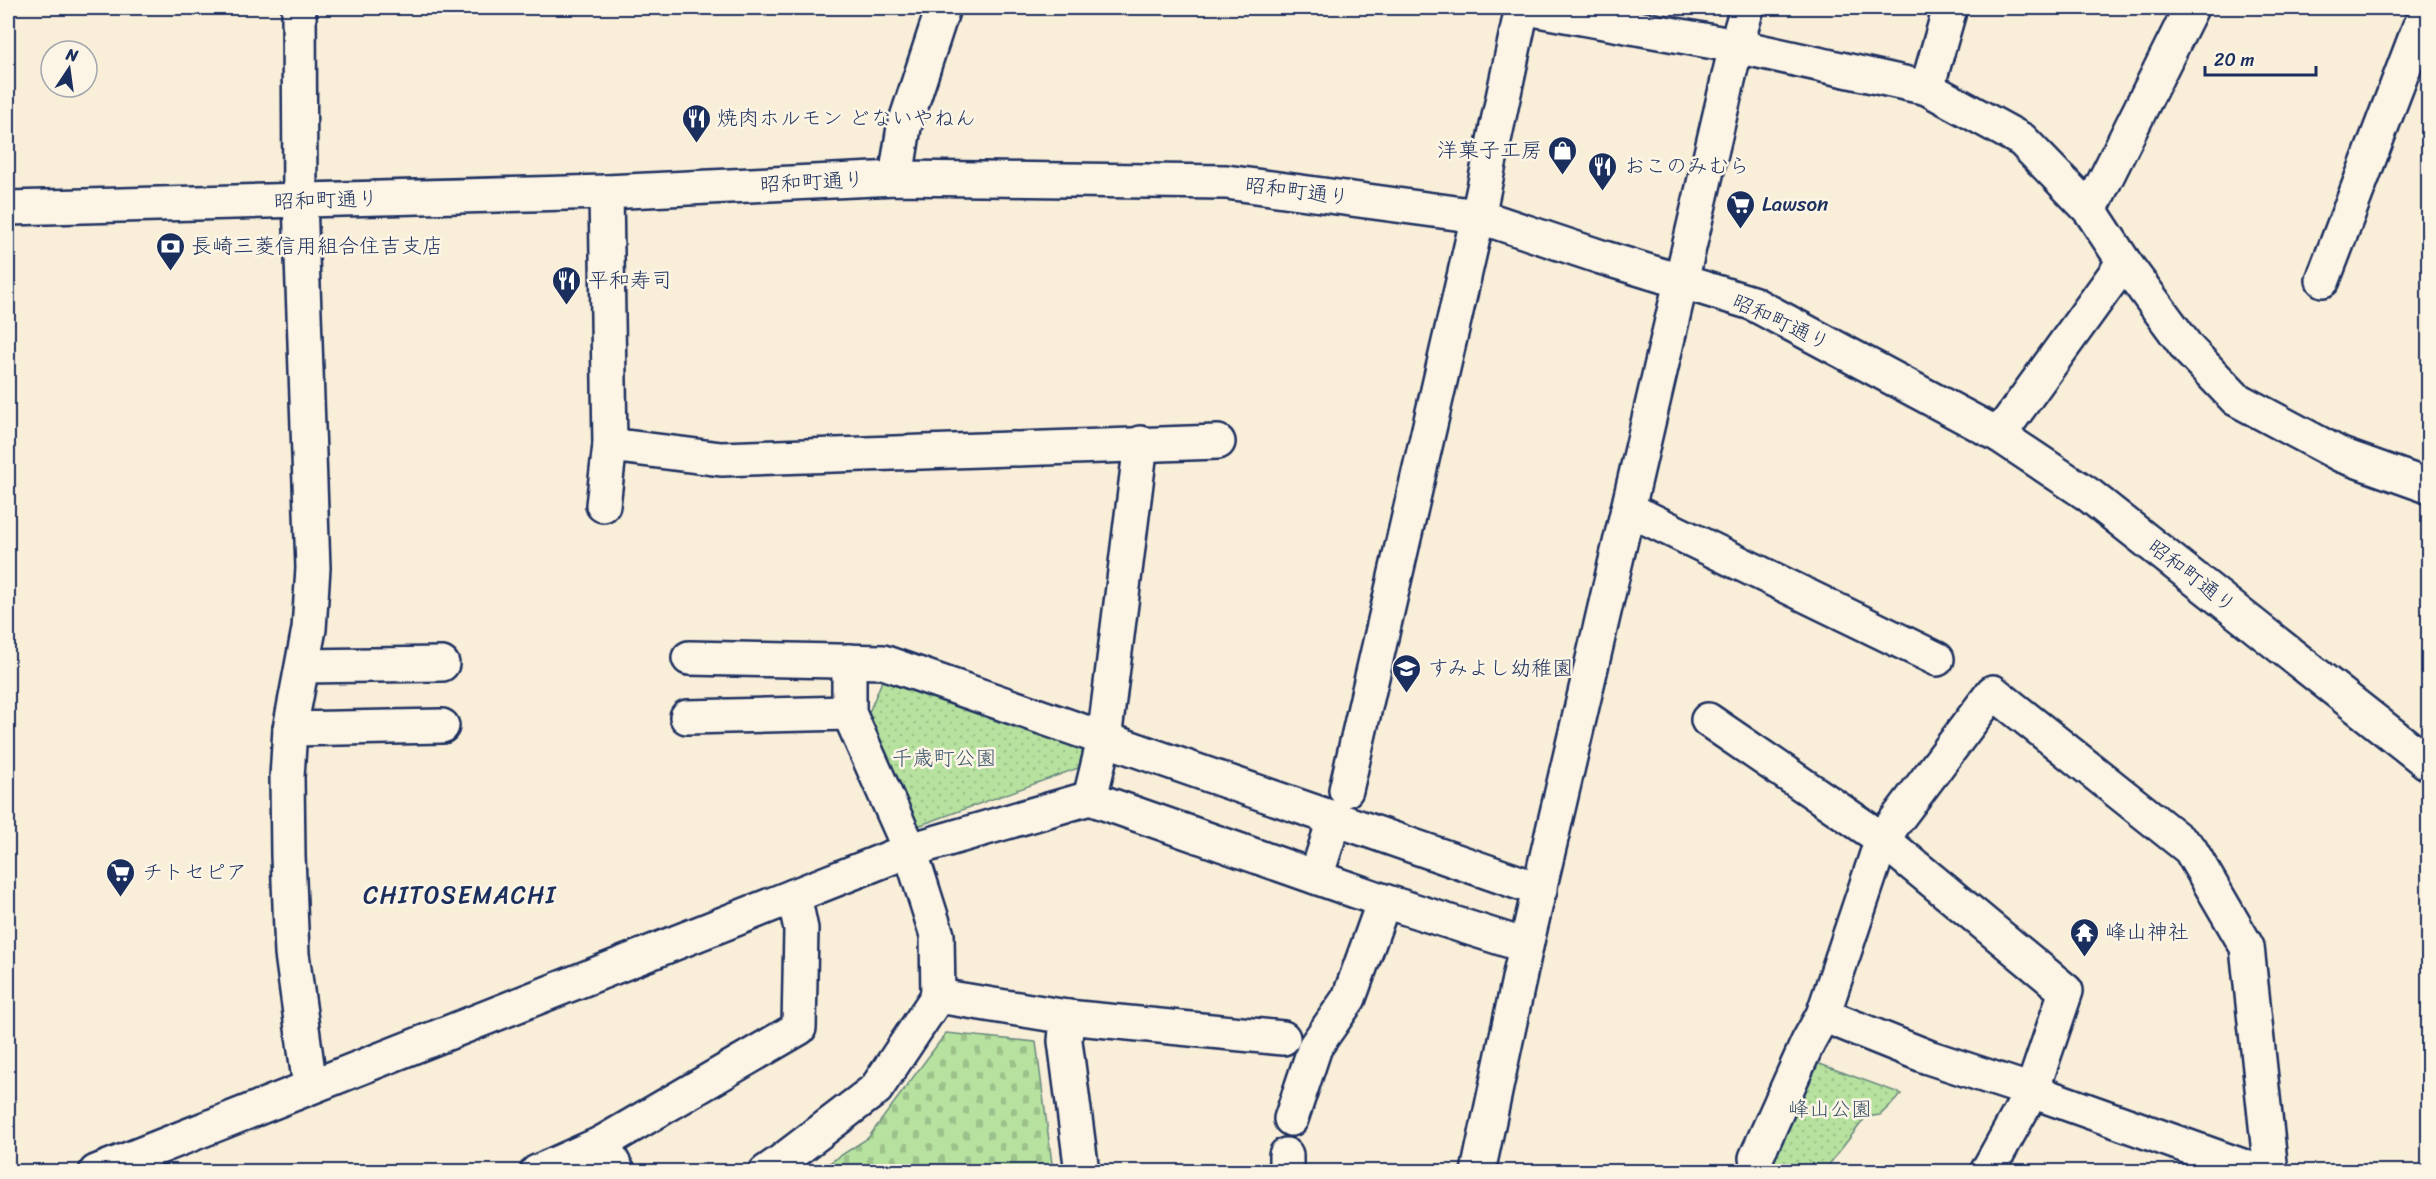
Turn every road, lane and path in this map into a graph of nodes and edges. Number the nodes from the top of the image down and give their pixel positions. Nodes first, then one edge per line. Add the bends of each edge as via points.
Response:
1 (299, 8) edge
2 (943, 8) edge
3 (1522, 8) edge
4 (1527, 8) edge
5 (1747, 8) edge
6 (1950, 8) edge
7 (2191, 8) edge
8 (2428, 14) edge
9 (1736, 46) junction
10 (1927, 88) junction
11 (897, 177) junction
12 (606, 192) junction
13 (300, 201) junction
14 (8, 208) edge
15 (2090, 210) junction
16 (1478, 216) junction
17 (2124, 262) junction
18 (2323, 280) dead end
19 (1681, 282) junction
20 (1999, 435) junction
21 (1218, 442) dead end
22 (1141, 443) junction
23 (610, 445) junction
24 (2428, 486) edge
25 (603, 505) dead end
26 (1628, 509) junction
27 (689, 658) dead end
28 (1937, 659) dead end
29 (849, 661) junction
30 (442, 664) dead end
31 (303, 666) junction
32 (849, 713) junction
33 (687, 717) dead end
34 (1708, 720) dead end
35 (442, 726) dead end
36 (290, 729) junction
37 (1104, 740) junction
38 (2428, 763) edge
39 (1090, 798) junction
40 (1340, 803) junction
41 (1882, 839) junction
42 (910, 850) junction
43 (1316, 877) junction
44 (1540, 890) junction
45 (794, 896) junction
46 (1384, 901) junction
47 (1526, 946) junction
48 (938, 996) junction
49 (1823, 1015) junction
50 (1067, 1017) junction
51 (1283, 1038) dead end
52 (310, 1087) junction
53 (2032, 1091) junction
54 (1291, 1119) dead end
55 (602, 1143) junction
56 (1756, 1158) dead end
57 (96, 1172) edge
58 (537, 1172) edge
59 (618, 1172) edge
60 (766, 1172) edge
61 (1082, 1172) edge
62 (1478, 1172) edge
63 (1987, 1172) edge
64 (2259, 1172) edge
65 (2271, 1172) edge

1 - 13 street
2 - 11 street via 904,127
3 - 16 street
4 - 9 street
5 - 9 street
6 - 10 street
7 - 15 street
8 - 18 street via 2419,28
9 - 10 street
9 - 19 street
10 - 15 street via 2022,140
11 - 12 street, 昭和町通り
11 - 16 street, 昭和町通り via 1226,182
12 - 13 street, 昭和町通り
12 - 23 street
13 - 14 street, 昭和町通り
13 - 31 street via 313,568
15 - 17 street
16 - 19 street, 昭和町通り
16 - 40 street
17 - 20 street
17 - 24 street via 2188,349 2236,399 2341,454
19 - 20 street, 昭和町通り via 1752,303
19 - 26 street
20 - 38 street, 昭和町通り via 2090,495
21 - 22 street
22 - 23 street via 721,459
22 - 37 street
23 - 25 street
26 - 28 street
26 - 44 street
27 - 29 street
29 - 32 street
29 - 37 street via 883,662
30 - 31 street
31 - 36 street
32 - 33 street
32 - 42 street
34 - 41 street
35 - 36 street
36 - 52 street via 287,844 292,954
37 - 39 street
37 - 40 street
39 - 42 street
39 - 43 street
40 - 43 street
40 - 44 street
41 - 49 street
41 - 53 street via 2066,991
41 - 65 street via 1993,692 2190,849 2247,947
42 - 45 street
42 - 48 street via 937,934
43 - 46 street
44 - 47 street
45 - 52 street
45 - 55 street via 801,928 799,1028
46 - 47 street
46 - 54 street via 1349,998 1315,1047
47 - 62 street
48 - 50 street
48 - 60 street via 876,1089
49 - 53 street via 1928,1057
49 - 56 street
50 - 51 street
50 - 61 street via 1065,1041
52 - 57 street
53 - 63 street
53 - 64 street
55 - 58 street
55 - 59 street

